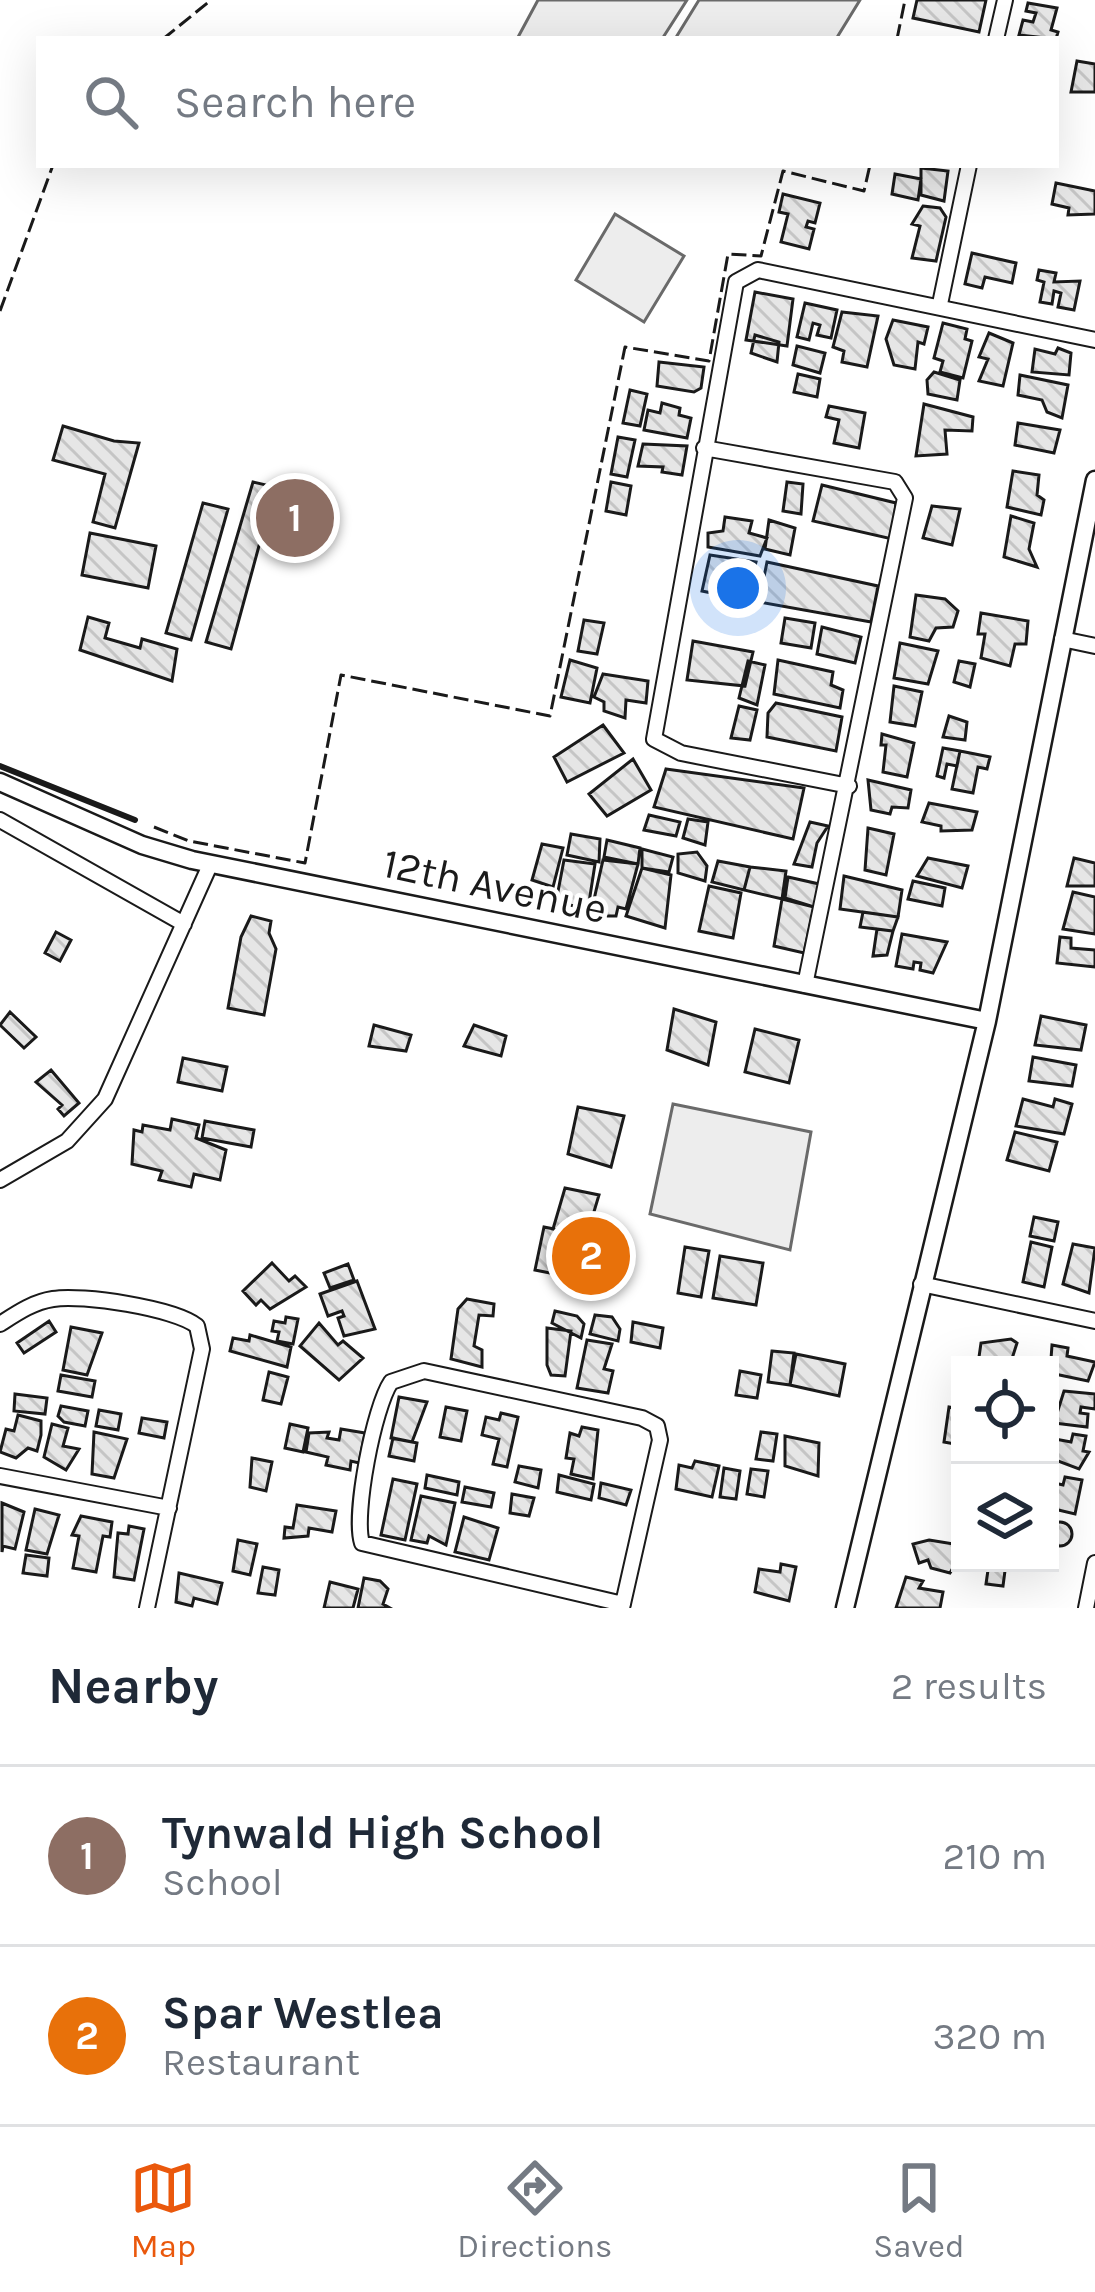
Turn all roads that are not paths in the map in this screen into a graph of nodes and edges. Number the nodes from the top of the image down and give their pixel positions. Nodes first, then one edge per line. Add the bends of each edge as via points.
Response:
1 (1004, 0) edge
2 (997, 36) edge
3 (968, 168) edge
4 (940, 304) junction
5 (1095, 340) edge
6 (704, 448) junction
7 (1095, 480) edge
8 (1062, 639) junction
9 (1095, 646) edge
10 (0, 782) edge
11 (849, 786) junction
12 (0, 820) edge
13 (210, 865) junction
14 (184, 924) junction
15 (805, 985) junction
16 (987, 1021) junction
17 (0, 1180) edge
18 (921, 1284) junction
19 (1095, 1321) edge
20 (0, 1324) edge
21 (0, 1476) edge
22 (169, 1508) junction
23 (1095, 1563) edge
24 (622, 1606) edge
25 (147, 1608) edge
26 (845, 1608) edge
27 (1086, 1608) edge

1 - 2 street
3 - 4 street
4 - 5 street
4 - 6 street via 746,273 736,282
6 - 11 street via 654,740 681,753
6 - 11 street via 895,482 904,492
7 - 8 street
8 - 9 street
8 - 16 street
10 - 13 street, 12th Avenue via 142,845
11 - 15 street
12 - 14 street
13 - 14 street
13 - 15 street, 12th Avenue
14 - 17 street via 106,1099 67,1142
15 - 16 street, 12th Avenue
16 - 18 street
18 - 19 street
18 - 26 street
20 - 22 street via 29,1305 65,1298 127,1305 197,1326 202,1349
21 - 22 street
22 - 25 street
23 - 27 street
24 - 24 street via 362,1543 369,1462 391,1382 424,1371 657,1426

